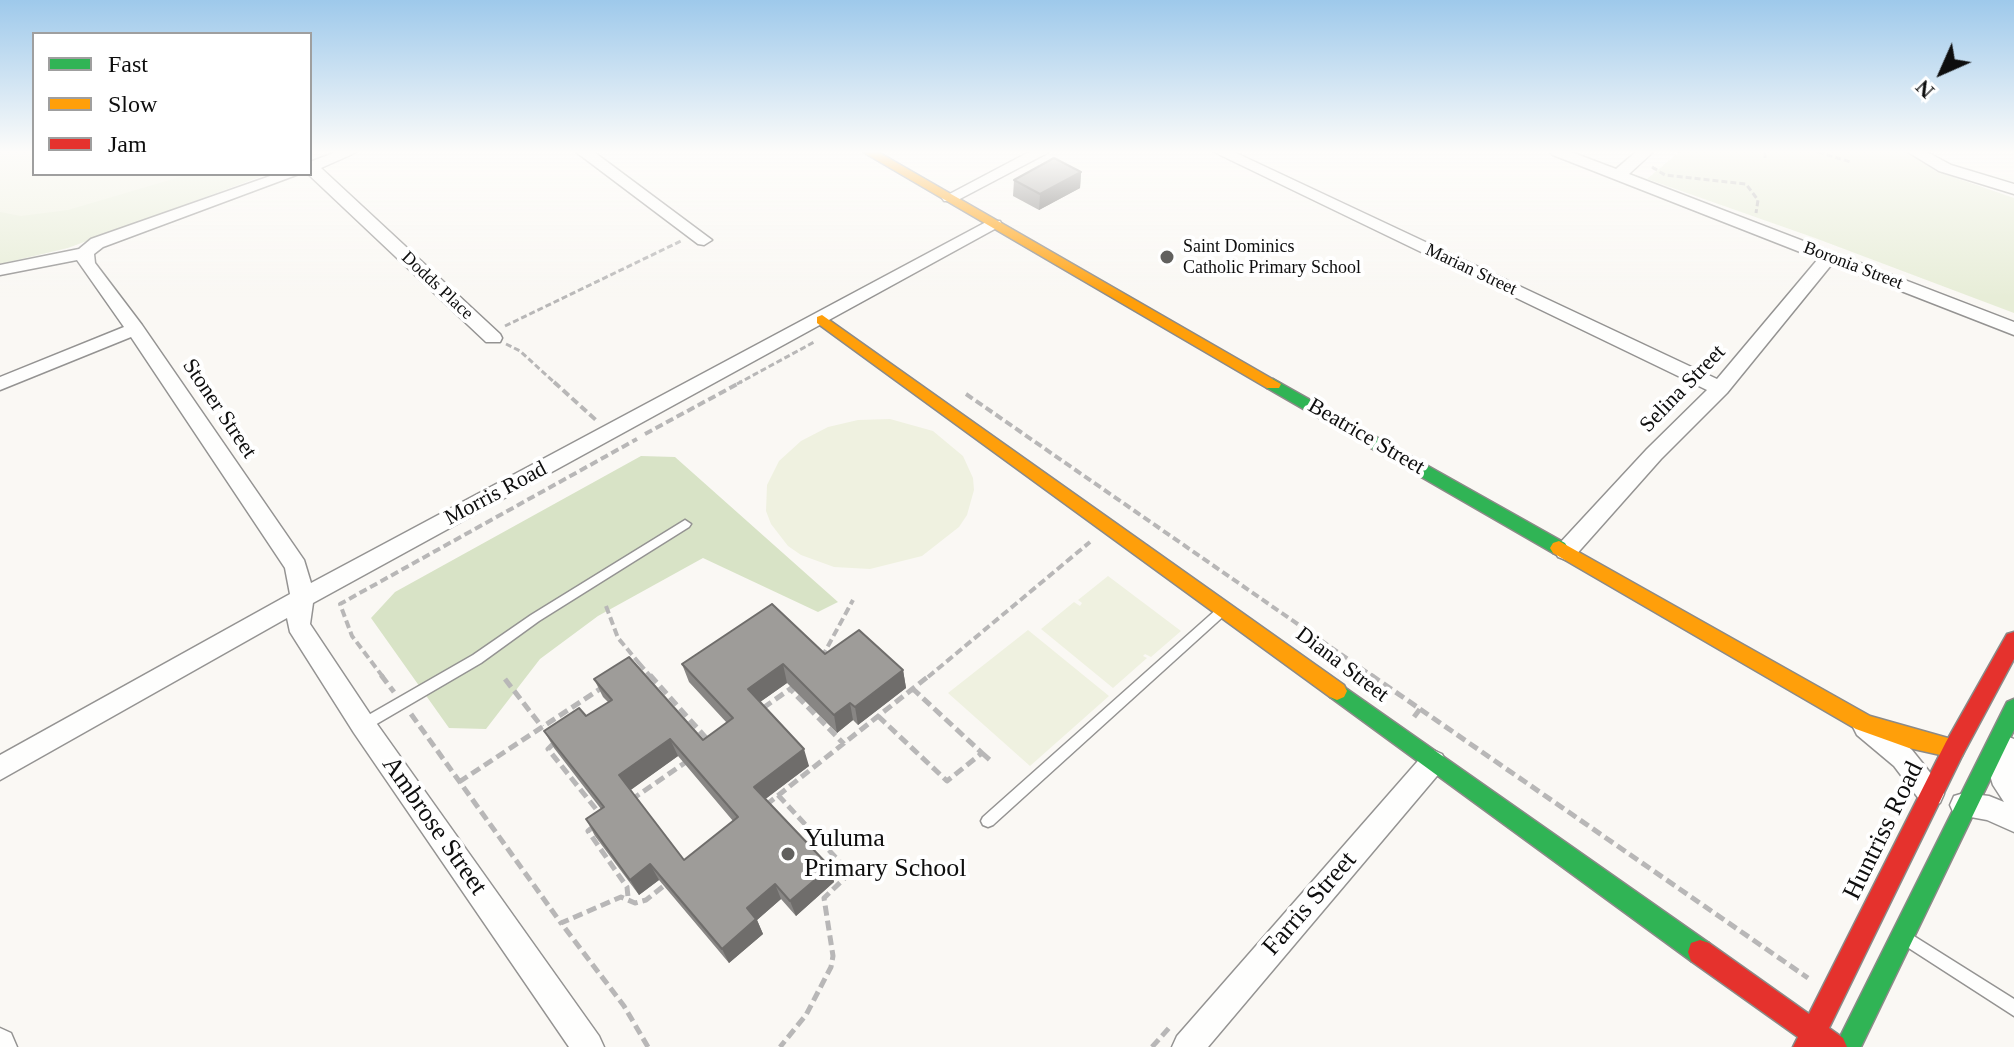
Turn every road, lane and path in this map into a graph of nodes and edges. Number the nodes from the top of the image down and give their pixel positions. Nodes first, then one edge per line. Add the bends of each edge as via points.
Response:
1 (215, 201) edge
2 (346, 201) edge
3 (651, 201) edge
4 (955, 201) edge
5 (1325, 201) edge
6 (1685, 201) edge
7 (1758, 201) edge
8 (994, 225) junction
9 (1753, 227) junction
10 (700, 237) joint
11 (85, 253) junction
12 (1829, 257) junction
13 (0, 270) edge
14 (135, 329) junction
15 (2014, 329) edge
16 (819, 330) junction
17 (491, 336) junction
18 (0, 384) edge
19 (1720, 388) junction
20 (957, 389) dead end
21 (611, 433) junction
22 (685, 524) dead end
23 (1090, 542) dead end
24 (1566, 551) junction
25 (302, 598) junction
26 (853, 600) dead end
27 (606, 606) dead end
28 (1225, 608) junction
29 (2014, 640) edge
30 (639, 663) junction
31 (817, 666) edge
32 (627, 671) edge
33 (505, 679) dead end
34 (615, 679) edge
35 (799, 681) edge
36 (790, 689) junction
37 (912, 689) junction
38 (395, 694) dead end
39 (1420, 709) junction
40 (409, 711) dead end
41 (2010, 715) edge
42 (878, 716) junction
43 (771, 721) edge
44 (1409, 721) dead end
45 (1863, 723) junction
46 (363, 725) junction
47 (543, 727) junction
48 (711, 744) edge
49 (844, 744) junction
50 (1954, 749) junction
51 (982, 753) junction
52 (688, 761) edge
53 (991, 761) dead end
54 (1433, 762) junction
55 (0, 768) edge
56 (459, 782) junction
57 (1931, 794) junction
58 (2014, 794) edge
59 (778, 795) junction
60 (628, 802) edge
61 (1964, 805) junction
62 (754, 814) edge
63 (2014, 819) edge
64 (988, 821) dead end
65 (670, 881) edge
66 (628, 898) junction
67 (561, 923) junction
68 (1901, 935) junction
69 (1816, 965) dead end
70 (2014, 1008) edge
71 (1809, 1040) edge
72 (588, 1047) edge
73 (648, 1047) edge
74 (780, 1047) edge
75 (1188, 1047) edge
76 (1834, 1047) edge
77 (1848, 1047) edge

1 - 11 street via 97,243
2 - 17 street, Dodds Place
3 - 10 street
4 - 8 street, Beatrice Street
5 - 19 street, Marian Street
6 - 9 street, Boronia Street
7 - 9 path
8 - 16 street, Morris Road
8 - 24 street, Beatrice Street
9 - 12 street, Boronia Street
10 - 17 path
11 - 13 street
11 - 14 street, Stoner Street via 86,263
12 - 15 street, Boronia Street
12 - 19 street, Selina Street
14 - 18 street
14 - 25 street, Stoner Street via 296,566
16 - 21 street, Morris Road
16 - 28 street, Diana Street
16 - 38 path via 340,604 352,636
17 - 21 path via 520,351
19 - 24 street, Selina Street
20 - 39 path
21 - 25 street, Morris Road
22 - 46 lane via 477,659
23 - 37 path
24 - 45 street, Beatrice Street
25 - 46 street, Ambrose Street via 298,625
25 - 55 street, Morris Road
26 - 31 path
27 - 30 path via 618,638
28 - 54 street, Diana Street
28 - 64 lane
29 - 50 street, Huntriss Road
30 - 32 path
30 - 48 path
33 - 47 path
34 - 47 path
35 - 36 path
36 - 43 path via 760,710
36 - 49 path
37 - 42 path
37 - 51 path
39 - 44 path
39 - 69 path via 1809,978
40 - 56 path
41 - 58 street via 2000,766
41 - 61 street
42 - 49 path
42 - 51 path via 947,781
45 - 50 street, Beatrice Street
45 - 57 street, Beatrice Street via 1903,758
46 - 72 street, Ambrose Street
47 - 56 path
47 - 66 path via 555,742 548,749 604,819 588,831 627,887
49 - 59 path
50 - 57 street, Huntriss Road
51 - 53 path
52 - 60 path
54 - 71 street, Diana Street
54 - 75 street, Farris Street
56 - 67 path
57 - 71 street, Huntriss Road
59 - 62 path
59 - 74 path via 850,873 824,898 831,967 806,1015
61 - 63 street
61 - 68 street
65 - 66 path via 646,900 635,903
66 - 67 path
67 - 73 path
68 - 70 lane
68 - 77 street
71 - 76 street, Diana Street

